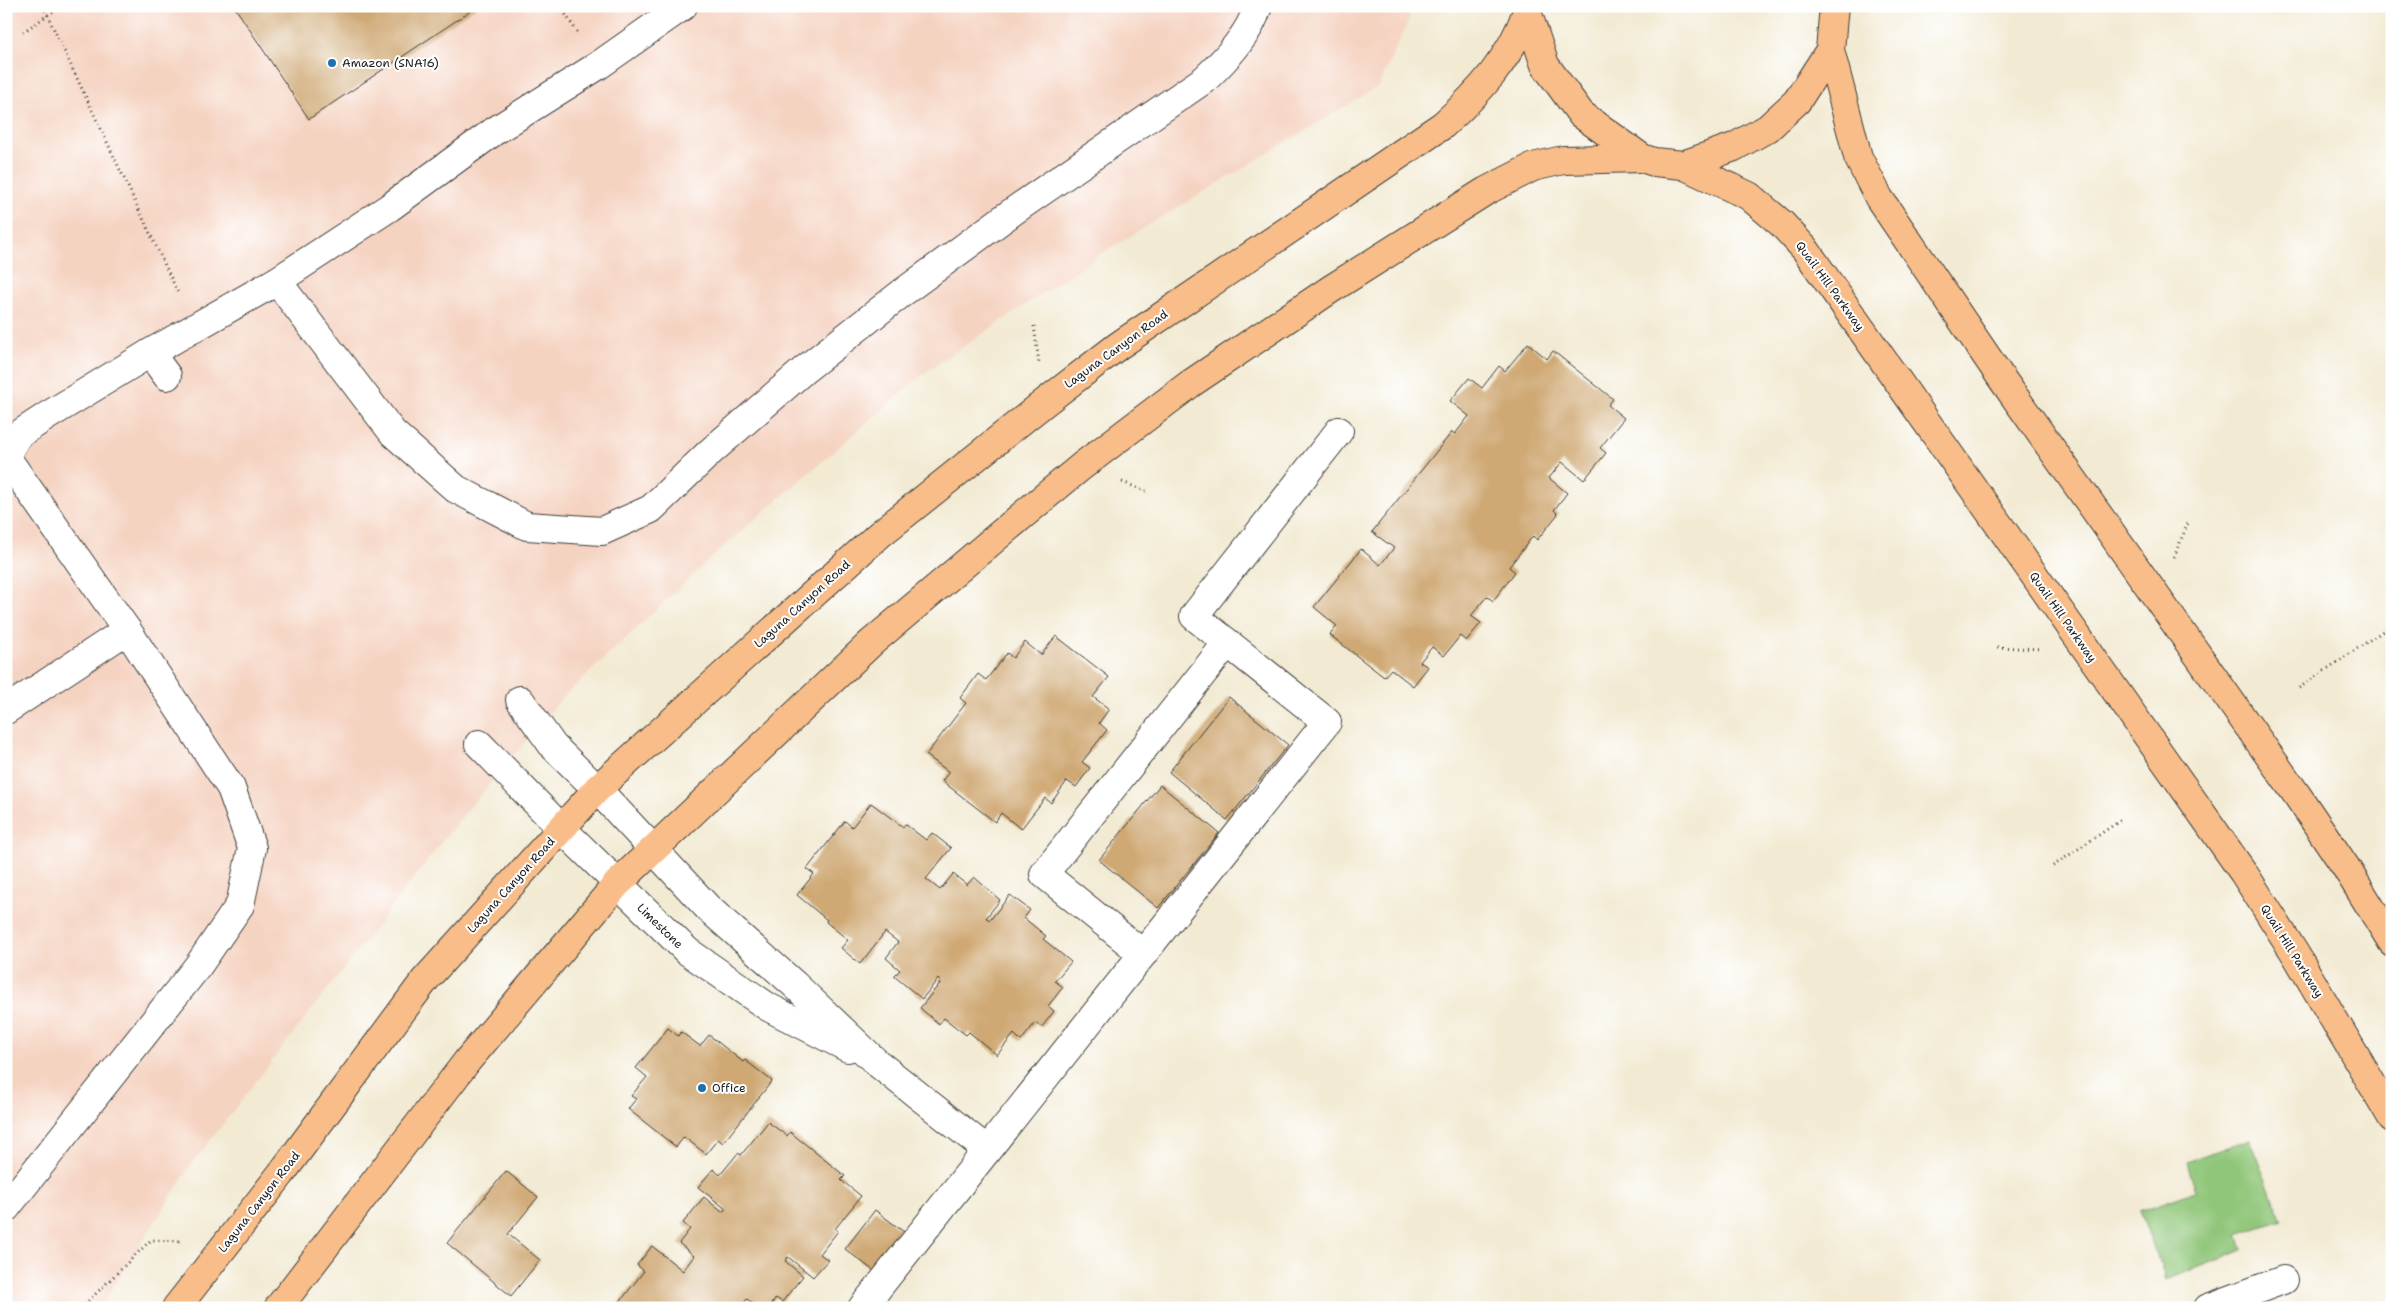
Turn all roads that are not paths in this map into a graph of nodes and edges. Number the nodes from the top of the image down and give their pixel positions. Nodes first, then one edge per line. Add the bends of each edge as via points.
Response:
1 (683, 6) edge
2 (1258, 6) edge
3 (1527, 9) edge
4 (1836, 9) edge
5 (1830, 50) junction
6 (1642, 158) junction
7 (1683, 165) junction
8 (277, 281) junction
9 (150, 353) junction
10 (167, 376) dead end
11 (1340, 432) dead end
12 (6, 456) edge
13 (127, 630) junction
14 (1227, 644) junction
15 (520, 700) dead end
16 (6, 710) edge
17 (480, 744) dead end
18 (597, 789) junction
19 (562, 830) junction
20 (652, 849) junction
21 (617, 884) junction
22 (2392, 942) edge
23 (1143, 954) junction
24 (876, 1062) junction
25 (2392, 1118) edge
26 (987, 1150) junction
27 (6, 1208) edge
28 (2283, 1280) dead end
29 (176, 1308) edge
30 (278, 1308) edge
31 (862, 1308) edge
32 (2208, 1308) edge

1 - 8 street
2 - 8 street via 1255,19 1206,79 1014,210 902,293 804,370 651,509 602,531 527,526 456,489 393,433
3 - 6 main road via 1545,65 1581,114
3 - 18 main road, Laguna Canyon Road via 1508,54 1463,107 1443,125 1118,346 1044,403 880,534
4 - 5 main road
5 - 7 main road via 1797,101 1768,128 1734,147
5 - 22 main road via 1858,157 1879,198 2002,379 2292,787
6 - 7 main road
6 - 20 main road via 1563,160 1533,167 1506,179 1331,289 1190,384 1082,466 871,643
7 - 25 main road, Quail Hill Parkway via 1749,196 1805,249 2243,872
8 - 9 street
9 - 10 street
9 - 12 street via 18,435
11 - 14 street via 1194,616
12 - 13 street
13 - 16 street
13 - 27 street via 231,788 252,848 240,905 198,966
14 - 23 street via 1044,874
14 - 23 street via 1327,722
15 - 18 street, Limestone via 553,746
17 - 19 street, Limestone
18 - 19 main road, Laguna Canyon Road
18 - 20 street, Limestone
19 - 21 street, Limestone
19 - 29 main road, Laguna Canyon Road via 425,980 281,1174
20 - 21 main road
20 - 24 street, Limestone via 708,908
21 - 24 street, Limestone via 695,957 768,1007
21 - 30 main road via 468,1060
23 - 26 street
24 - 26 street, Limestone
26 - 31 street
28 - 32 street

